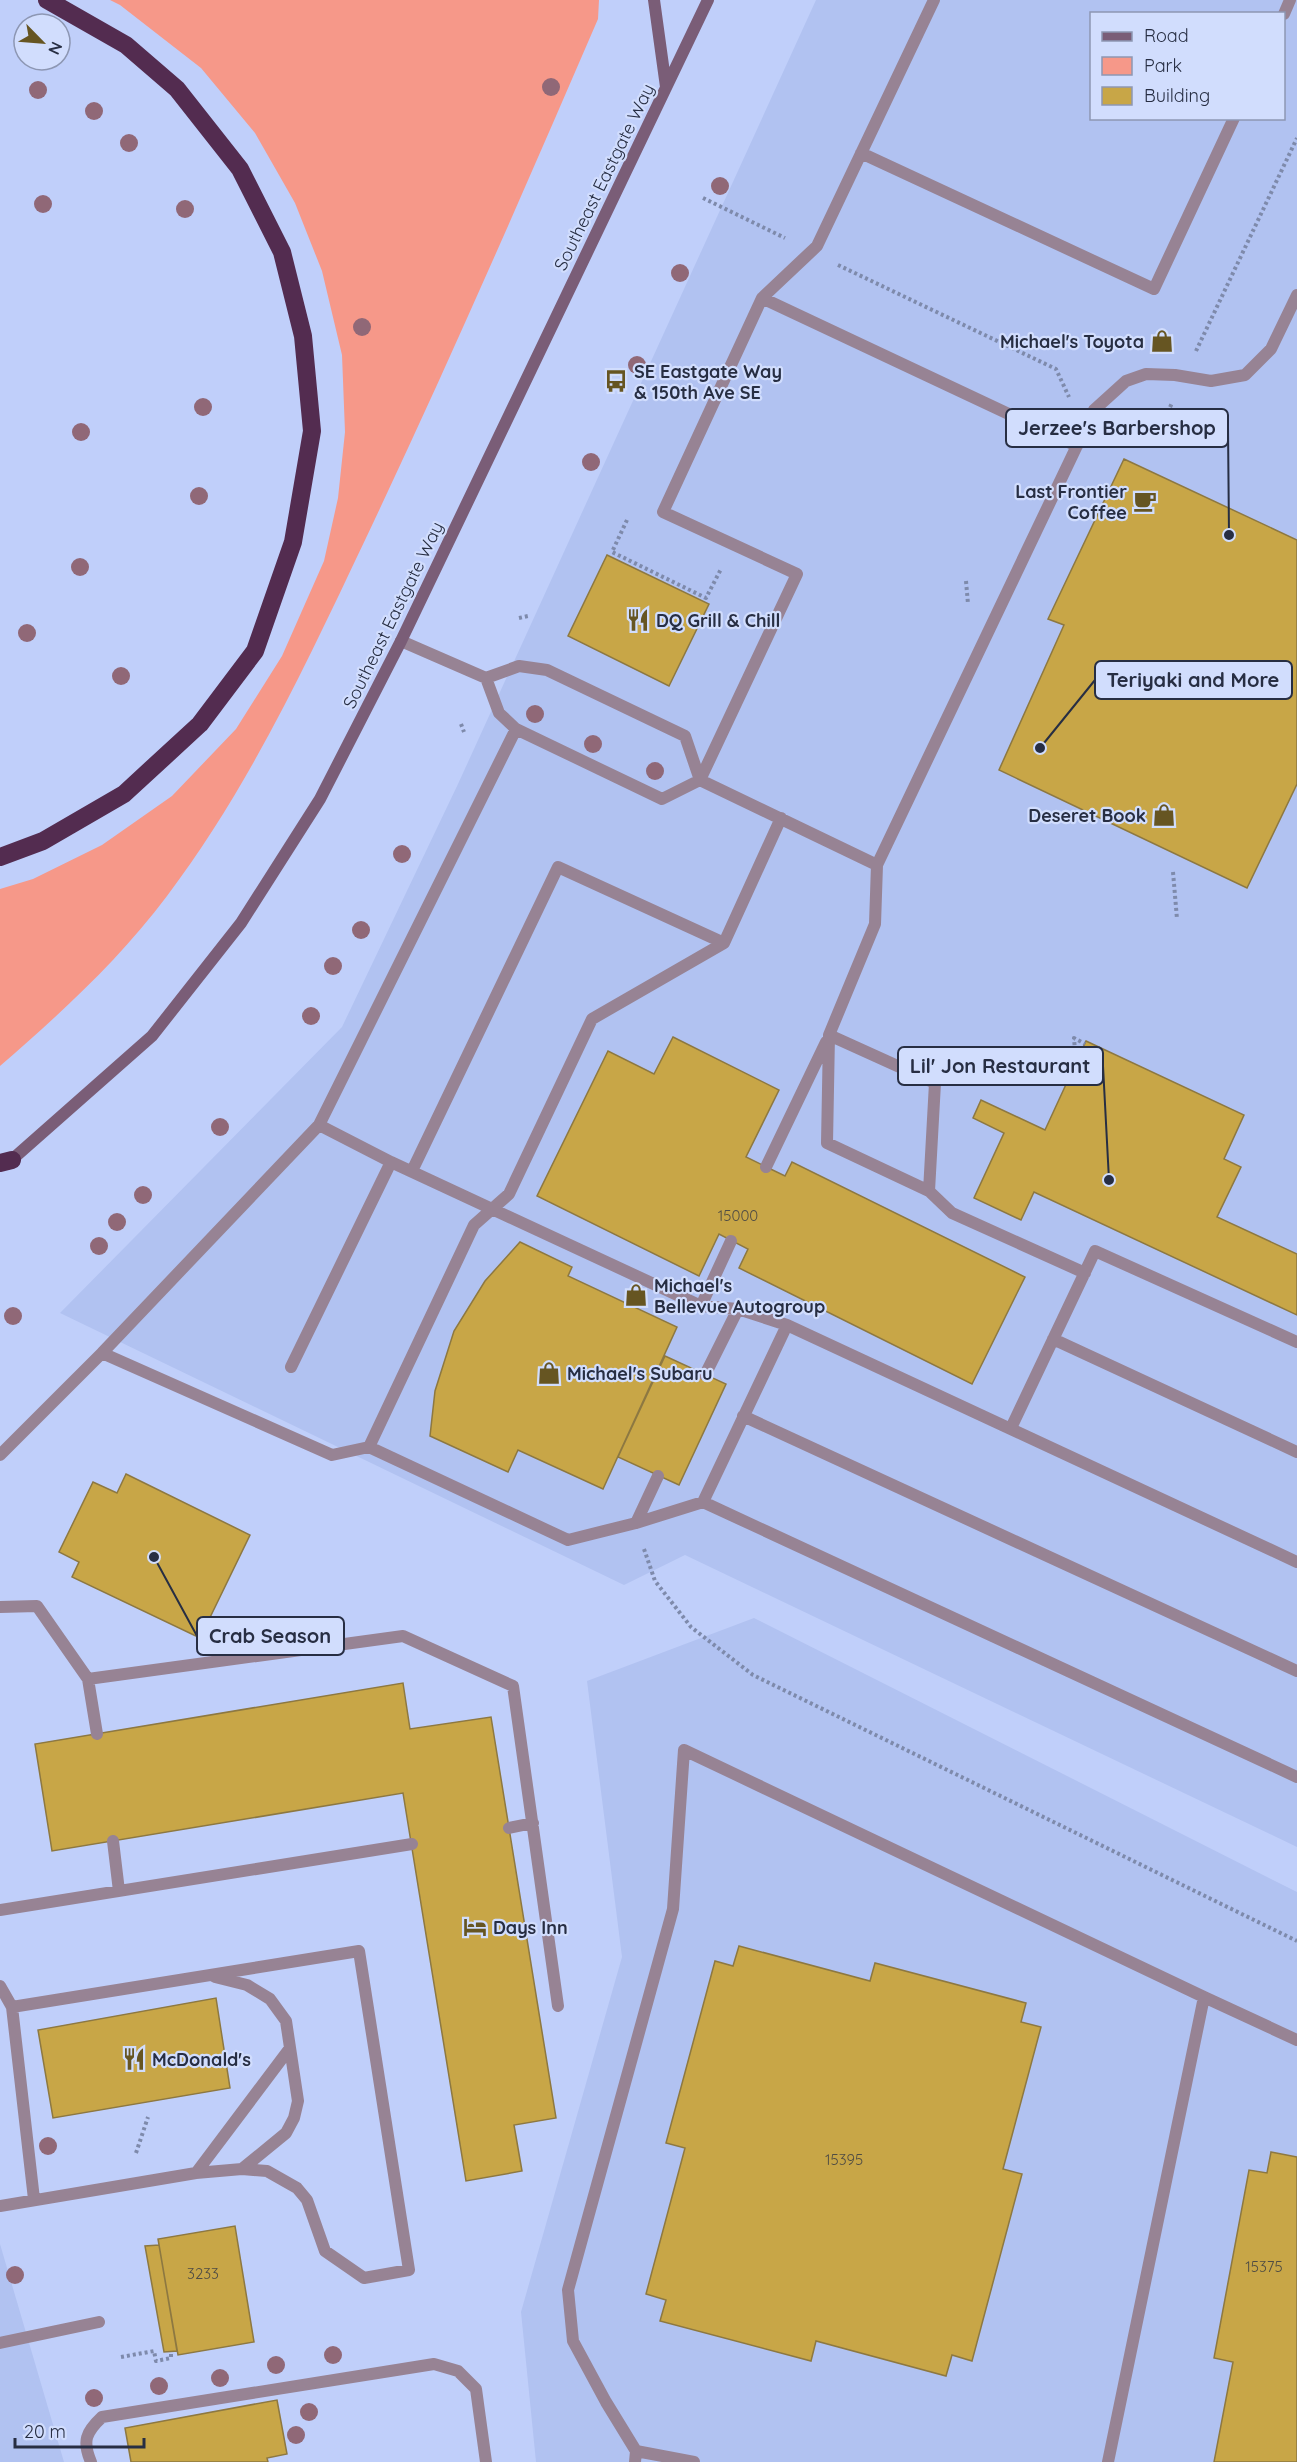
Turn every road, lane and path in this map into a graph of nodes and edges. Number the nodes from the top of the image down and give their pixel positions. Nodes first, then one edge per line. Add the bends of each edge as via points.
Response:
1 (47, 0) edge
2 (654, 0) edge
3 (708, 0) edge
4 (934, 0) edge
5 (666, 88) junction
6 (1233, 120) edge
7 (1297, 138) edge
8 (861, 153) junction
9 (703, 198) dead end
10 (791, 241) dead end
11 (835, 263) dead end
12 (1297, 295) edge
13 (762, 298) junction
14 (1193, 356) dead end
15 (1069, 397) dead end
16 (1174, 399) dead end
17 (1165, 418) dead end
18 (1077, 446) junction
19 (627, 520) dead end
20 (723, 566) dead end
21 (966, 581) dead end
22 (968, 607) dead end
23 (528, 616) dead end
24 (519, 618) dead end
25 (401, 641) junction
26 (486, 678) junction
27 (461, 723) dead end
28 (516, 729) junction
29 (464, 732) dead end
30 (700, 780) junction
31 (781, 818) junction
32 (0, 857) edge
33 (877, 865) junction
34 (1173, 872) dead end
35 (1177, 919) dead end
36 (724, 942) junction
37 (829, 1035) junction
38 (1085, 1044) dead end
39 (1076, 1063) dead end
40 (320, 1125) junction
41 (391, 1162) junction
42 (4, 1164) edge
43 (765, 1167) dead end
44 (412, 1172) junction
45 (929, 1191) junction
46 (492, 1209) junction
47 (731, 1241) dead end
48 (1084, 1274) junction
49 (701, 1306) junction
50 (738, 1309) junction
51 (787, 1325) junction
52 (1053, 1339) junction
53 (1297, 1342) edge
54 (102, 1353) junction
55 (291, 1367) dead end
56 (705, 1375) dead end
57 (743, 1416) junction
58 (1011, 1428) junction
59 (369, 1448) junction
60 (1297, 1452) edge
61 (0, 1455) edge
62 (658, 1476) dead end
63 (703, 1502) junction
64 (636, 1523) junction
65 (1297, 1562) edge
66 (0, 1607) edge
67 (1297, 1671) edge
68 (88, 1679) junction
69 (97, 1734) dead end
70 (1297, 1777) edge
71 (533, 1823) junction
72 (509, 1828) dead end
73 (113, 1841) dead end
74 (412, 1844) dead end
75 (119, 1891) junction
76 (0, 1910) edge
77 (1297, 1941) edge
78 (210, 1976) junction
79 (0, 1986) edge
80 (1204, 1997) junction
81 (12, 2007) junction
82 (558, 2007) dead end
83 (1297, 2040) edge
84 (290, 2048) junction
85 (148, 2117) dead end
86 (136, 2153) dead end
87 (242, 2169) junction
88 (196, 2174) junction
89 (34, 2199) junction
90 (0, 2206) edge
91 (99, 2322) dead end
92 (0, 2343) edge
93 (171, 2351) dead end
94 (121, 2357) dead end
95 (636, 2456) edge
96 (91, 2462) edge
97 (486, 2462) edge
98 (694, 2462) edge
99 (1108, 2462) edge

1 - 32 highway via 126,45 177,89 240,169 282,252 303,336 312,431 293,542 255,651 200,724 124,794 43,841
2 - 5 main road
3 - 5 main road, Southeast Eastgate Way
4 - 8 lane
5 - 25 main road, Southeast Eastgate Way
6 - 8 lane via 1154,289
7 - 14 path
8 - 13 lane via 817,246
9 - 10 path
11 - 15 path via 1056,369
12 - 18 lane via 1271,349 1245,375 1211,381 1146,374 1126,381 1094,410
13 - 18 lane
13 - 30 lane via 663,512 797,574
16 - 17 path
18 - 33 lane
19 - 20 path via 612,552 655,576 706,598
21 - 22 path
23 - 24 path
25 - 26 lane
25 - 42 main road, Southeast Eastgate Way via 320,799 241,923 152,1036
26 - 28 lane via 499,712
26 - 30 lane via 519,666 547,670 685,736
27 - 29 path
28 - 30 lane via 662,799
28 - 40 lane
30 - 31 lane
31 - 33 lane
31 - 36 lane
33 - 37 lane via 875,924
34 - 35 path
36 - 44 lane via 558,867
36 - 46 lane via 592,1019 509,1194
37 - 43 lane
37 - 45 lane via 827,1143
37 - 45 lane via 935,1083
38 - 39 path via 1074,1038
40 - 41 lane
40 - 54 lane
41 - 44 lane
41 - 55 lane
44 - 46 lane
45 - 48 lane via 952,1213
46 - 49 lane
46 - 59 lane via 474,1225
47 - 49 lane
48 - 52 lane
48 - 53 lane via 1095,1251
49 - 50 lane
50 - 51 lane
50 - 56 lane
51 - 57 lane
51 - 58 lane
52 - 58 lane
52 - 60 lane
54 - 59 lane via 332,1455
54 - 61 lane
57 - 63 lane
57 - 67 lane
58 - 65 lane
59 - 64 lane via 568,1540
62 - 64 lane
63 - 64 lane
63 - 70 lane
64 - 77 path via 655,1581 691,1627 753,1676
66 - 68 lane via 37,1606
68 - 69 lane
68 - 71 lane via 403,1636 513,1686
71 - 72 lane
71 - 82 lane
73 - 75 lane
74 - 75 lane
75 - 76 lane
78 - 81 lane
78 - 84 lane via 247,1985 270,1999 286,2021
78 - 87 lane via 359,1951 408,2270 364,2278 325,2251 308,2200 297,2188 267,2171
79 - 81 lane
80 - 83 lane
80 - 95 lane via 684,1750 673,1909 568,2290 573,2341
80 - 99 lane
81 - 89 lane
84 - 87 lane via 298,2101 294,2118 286,2133
84 - 88 lane
85 - 86 path
87 - 88 lane
88 - 89 lane
89 - 90 lane
91 - 92 lane
93 - 94 path via 171,2358 156,2361 154,2351
95 - 98 lane
96 - 97 lane via 85,2448 89,2430 102,2417 434,2364 458,2371 476,2389

